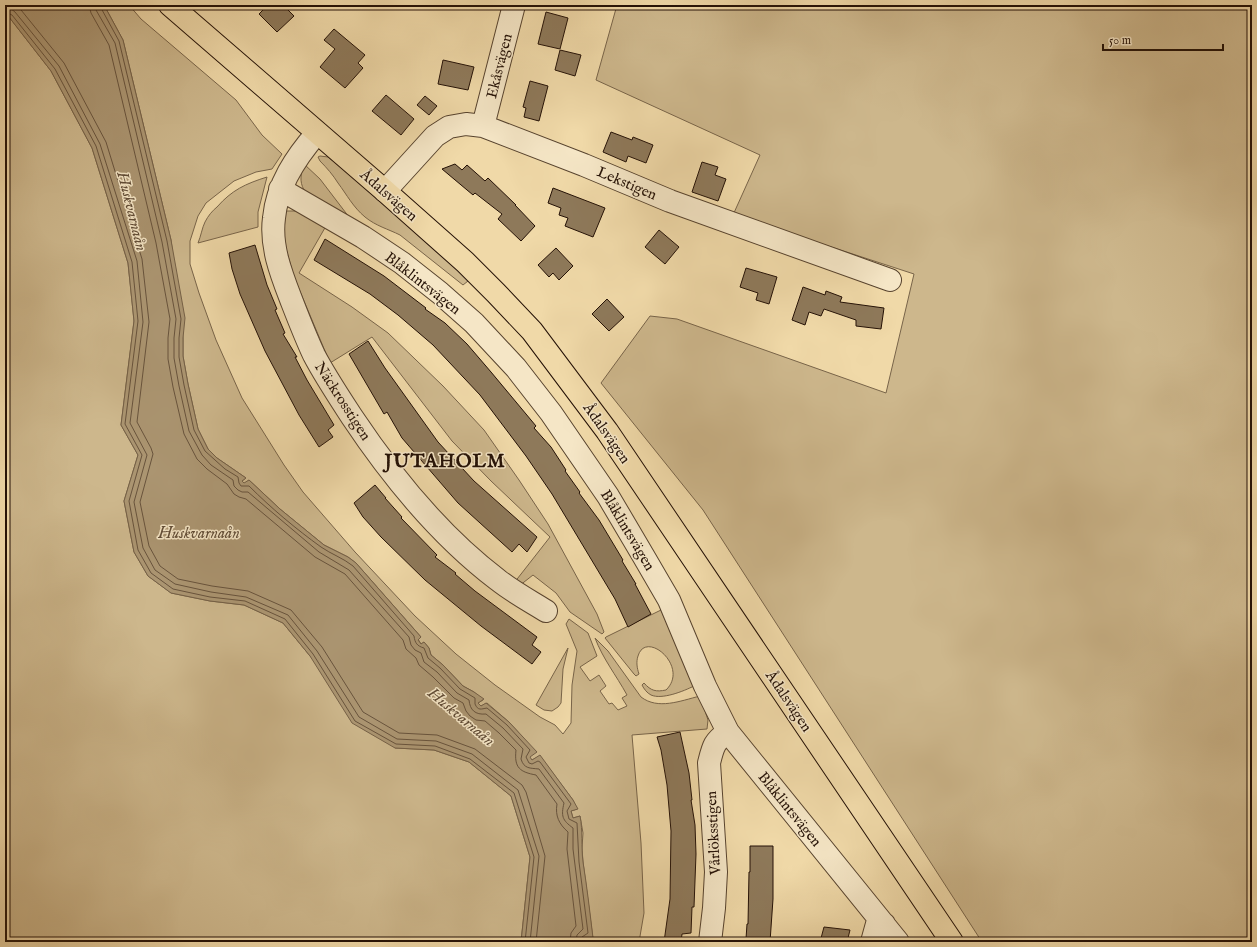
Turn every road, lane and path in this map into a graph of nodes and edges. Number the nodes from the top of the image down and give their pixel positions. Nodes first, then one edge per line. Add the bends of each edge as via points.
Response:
1 (170, 5) edge
2 (514, 5) edge
3 (483, 126) junction
4 (317, 133) junction
5 (280, 190) junction
6 (385, 191) junction
7 (890, 280) dead end
8 (546, 611) dead end
9 (728, 732) junction
10 (884, 924) junction
11 (710, 942) edge
12 (872, 942) edge
13 (898, 942) edge
14 (952, 942) edge

1 - 4 main road, Ådalsvägen
2 - 3 street, Ekåsvägen
3 - 6 street, Lekstigen via 466,124 449,127 435,136
3 - 7 street, Lekstigen via 670,201
4 - 5 street, Näckrosstigen via 300,153
4 - 6 main road, Ådalsvägen
5 - 8 street, Näckrosstigen via 274,218 276,253 311,349 336,393 367,439 425,512 496,579
5 - 9 street, Blåklintsvägen via 363,237 402,263 474,324 516,368 551,413 608,496 644,557 669,600 705,686
6 - 14 main road, Ådalsvägen via 465,262 544,346 607,431
9 - 10 street, Blåklintsvägen
9 - 11 street, Vårlöksstigen via 719,738 712,749 709,763 716,872
10 - 12 street via 877,924
10 - 13 street, Blåklintsvägen

